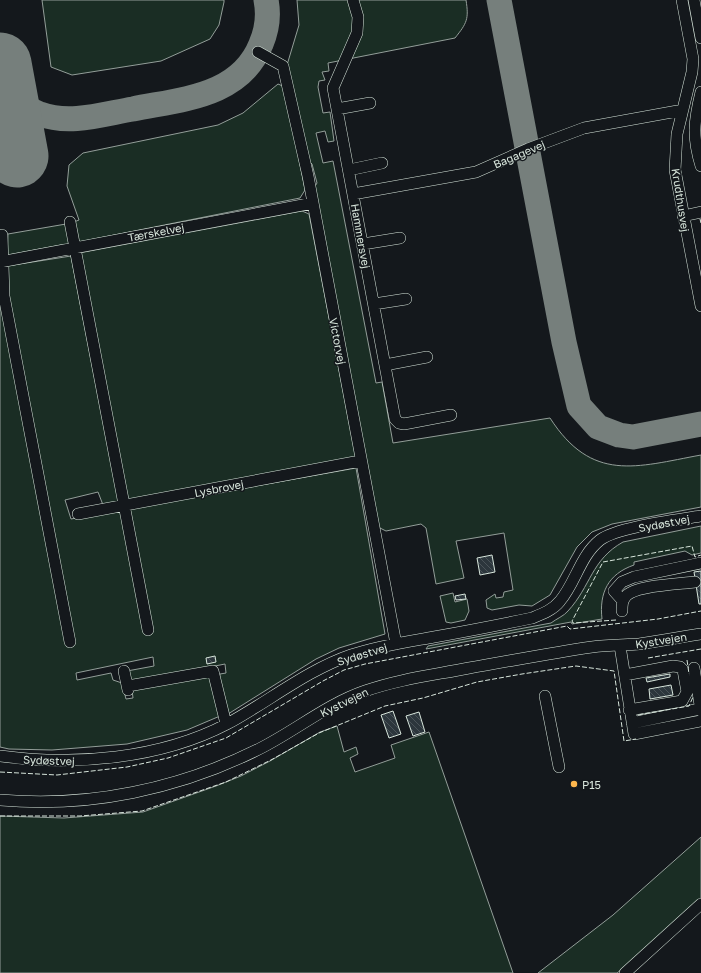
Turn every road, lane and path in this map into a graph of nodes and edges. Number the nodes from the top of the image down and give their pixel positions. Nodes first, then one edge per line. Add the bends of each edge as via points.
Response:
1 (353, 0) edge
2 (682, 0) edge
3 (694, 0) edge
4 (701, 38) edge
5 (258, 52) dead end
6 (701, 94) edge
7 (370, 103) dead end
8 (337, 109) junction
9 (683, 110) junction
10 (382, 163) dead end
11 (701, 166) edge
12 (349, 170) junction
13 (353, 194) junction
14 (312, 203) junction
15 (701, 212) edge
16 (683, 216) junction
17 (70, 222) dead end
18 (2, 235) dead end
19 (400, 238) dead end
20 (363, 244) junction
21 (74, 248) junction
22 (2, 262) edge
23 (406, 298) dead end
24 (374, 304) junction
25 (701, 306) edge
26 (427, 357) dead end
27 (385, 365) junction
28 (451, 415) dead end
29 (360, 461) junction
30 (124, 506) junction
31 (78, 514) dead end
32 (701, 516) edge
33 (701, 563) edge
34 (695, 582) dead end
35 (148, 630) dead end
36 (701, 634) edge
37 (70, 642) dead end
38 (396, 644) junction
39 (620, 646) junction
40 (694, 668) dead end
41 (124, 671) dead end
42 (624, 675) junction
43 (545, 696) dead end
44 (630, 710) junction
45 (701, 710) edge
46 (701, 721) edge
47 (632, 723) junction
48 (226, 724) junction
49 (0, 756) edge
50 (559, 767) dead end
51 (0, 800) edge
52 (701, 904) edge
53 (625, 973) edge

1 - 8 street, Hammersvej via 358,17 357,33 333,88
2 - 9 street, Krudthusvej via 693,59
3 - 4 street
5 - 14 street, Victorvej via 283,66
6 - 11 street via 694,132
7 - 8 street
8 - 12 street, Hammersvej
9 - 13 street, Bagagevej via 584,128 476,172
9 - 16 street, Krudthusvej via 677,134 675,170
10 - 12 street
12 - 13 street, Hammersvej
13 - 20 street, Hammersvej
14 - 21 street, Tærskelvej
14 - 29 street, Victorvej
15 - 16 street
16 - 25 street, Krudthusvej
17 - 21 street
18 - 22 street
19 - 20 street
20 - 24 street, Hammersvej
21 - 22 street, Tærskelvej
21 - 30 street
22 - 37 street via 4,296
23 - 24 street
24 - 27 street, Hammersvej
26 - 27 street
27 - 28 street, Hammersvej via 395,419 398,423
29 - 30 street, Lysbrovej
29 - 38 street, Victorvej
30 - 31 street, Lysbrovej
30 - 35 street
32 - 38 street, Sydøstvej via 617,532 601,539 589,550 561,601 550,611 532,618
33 - 34 street via 634,577 622,582 614,591 623,606 626,596 638,590
36 - 39 street, Kystvejen
38 - 48 street, Sydøstvej via 350,655 331,663
39 - 42 street
39 - 51 street, Kystvejen via 594,647 403,680 364,691 227,764 203,774 147,790 65,801
40 - 45 street
41 - 48 street via 128,688 213,671
42 - 44 street
42 - 44 street via 680,667 683,670 687,692 682,700
43 - 50 street
44 - 47 street
45 - 47 street
46 - 47 street via 634,734
48 - 49 street, Sydøstvej via 201,735 152,750 91,760
52 - 53 street

